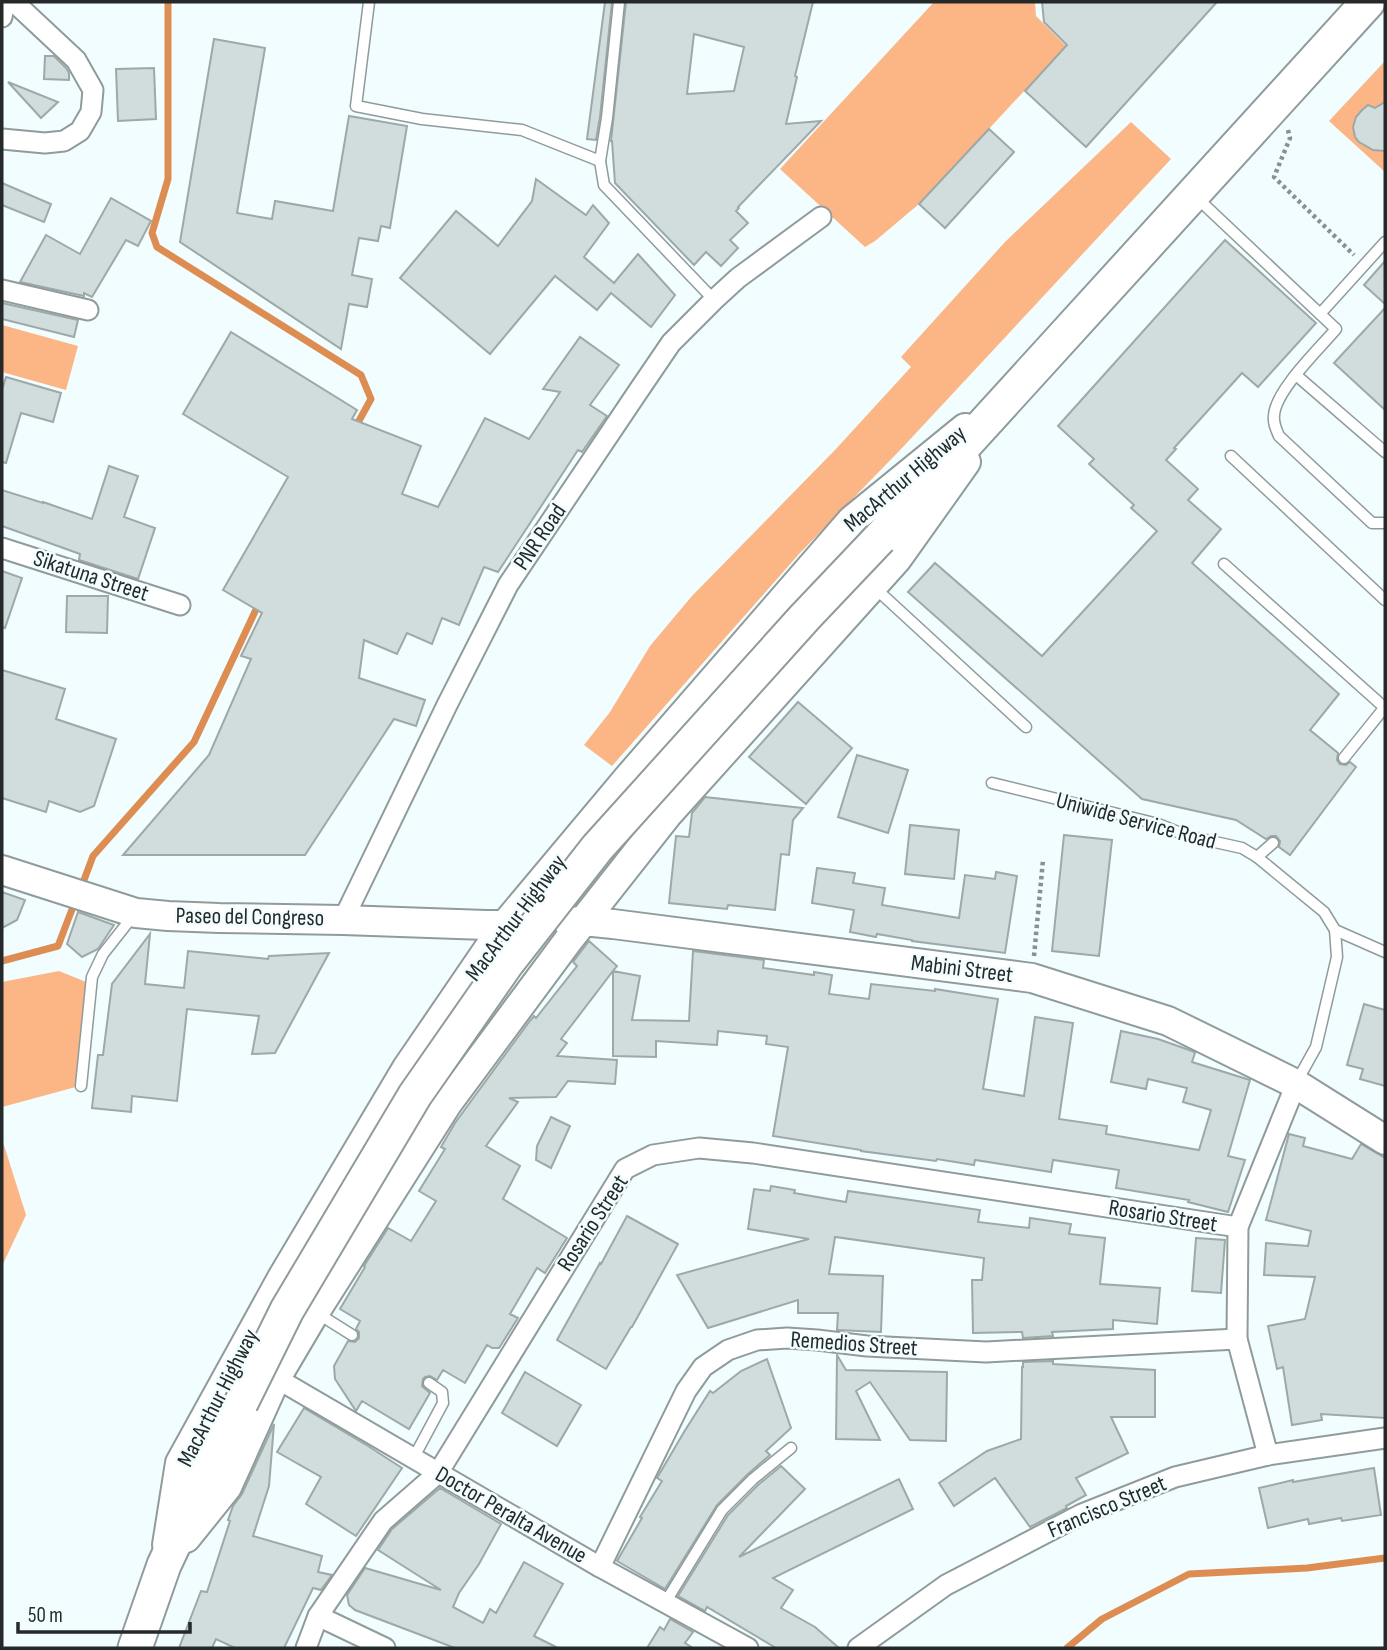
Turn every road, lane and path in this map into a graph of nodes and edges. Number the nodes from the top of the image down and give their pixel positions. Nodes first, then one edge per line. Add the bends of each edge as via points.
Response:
1 (5, 2) edge
2 (14, 2) edge
3 (369, 2) edge
4 (619, 2) edge
5 (1368, 2) edge
6 (2, 17) edge
7 (1279, 101) junction
8 (2, 139) edge
9 (600, 161) junction
10 (1193, 194) junction
11 (821, 217) dead end
12 (1385, 242) edge
13 (1365, 264) junction
14 (2, 290) edge
15 (714, 300) junction
16 (88, 310) dead end
17 (1320, 314) junction
18 (1296, 375) junction
19 (1026, 378) junction
20 (1385, 452) edge
21 (1231, 456) dead end
22 (1385, 523) edge
23 (2, 548) edge
24 (1224, 564) dead end
25 (873, 586) junction
26 (1385, 600) edge
27 (180, 605) dead end
28 (1385, 707) edge
29 (1026, 727) dead end
30 (1344, 758) dead end
31 (992, 783) dead end
32 (1273, 843) dead end
33 (1257, 857) junction
34 (1043, 860) dead end
35 (2, 870) edge
36 (136, 913) junction
37 (343, 920) junction
38 (583, 921) junction
39 (504, 926) junction
40 (1335, 930) junction
41 (1385, 952) edge
42 (1032, 978) junction
43 (1296, 1084) junction
44 (81, 1086) dead end
45 (1385, 1140) edge
46 (1238, 1227) junction
47 (316, 1312) junction
48 (352, 1335) dead end
49 (1237, 1339) junction
50 (276, 1378) junction
51 (429, 1383) dead end
52 (1385, 1438) edge
53 (791, 1448) dead end
54 (1268, 1455) junction
55 (414, 1459) junction
56 (438, 1473) junction
57 (164, 1565) junction
58 (600, 1567) junction
59 (665, 1603) junction
60 (318, 1616) junction
61 (135, 1648) edge
62 (306, 1648) edge
63 (385, 1648) edge
64 (748, 1648) edge
65 (858, 1648) edge

1 - 6 street
2 - 8 street via 76,60 93,90 86,122 64,141
3 - 9 lane via 356,106 522,130
4 - 9 lane
5 - 7 highway, MacArthur Highway
7 - 10 highway, MacArthur Highway
7 - 13 path via 1290,138 1273,177
9 - 15 lane via 604,185
10 - 17 lane
10 - 19 highway, MacArthur Highway
11 - 15 street, PNR Road
12 - 13 lane
13 - 17 lane
14 - 16 street
15 - 37 street, PNR Road via 671,343 508,585
17 - 18 lane via 1336,330
18 - 20 lane
18 - 22 lane via 1274,411 1279,436 1372,523
19 - 25 main road, MacArthur Highway
19 - 39 main road, MacArthur Highway via 852,520
19 - 57 highway, MacArthur Highway, bridge via 597,848 507,963 415,1095 287,1310
21 - 26 lane
23 - 27 street, Sikatuna Street
24 - 28 lane
25 - 29 lane
25 - 38 main road, MacArthur Highway via 817,657 667,815
28 - 30 lane
31 - 33 lane, Uniwide Service Road via 1158,824 1242,848
32 - 33 lane
33 - 40 lane, Uniwide Service Road via 1324,912
34 - 42 path
35 - 36 main road, Paseo del Congreso
36 - 37 main road, Paseo del Congreso
36 - 44 lane via 103,954 92,977
37 - 39 main road, Paseo del Congreso
38 - 39 main road, Mabini Street
38 - 42 main road, Mabini Street
38 - 47 main road, MacArthur Highway via 447,1104
39 - 57 main road, MacArthur Highway via 407,1068 282,1278 180,1463
40 - 41 lane
40 - 43 lane via 1337,957 1316,1048
42 - 43 main road, Mabini Street via 1168,1021
43 - 45 main road, Mabini Street
43 - 46 street
46 - 49 street
46 - 56 street, Rosario Street via 753,1153 699,1148 653,1155 625,1169
47 - 48 lane
47 - 50 main road, MacArthur Highway
49 - 54 street
49 - 58 street, Remedios Street via 986,1352 787,1338 757,1340 728,1350 704,1367 686,1391
50 - 55 street, Doctor Peralta Avenue
50 - 57 main road, MacArthur Highway via 227,1487
51 - 55 lane via 442,1392 443,1403
52 - 54 street, Francisco Street
53 - 59 lane via 722,1510
54 - 65 street, Francisco Street via 1175,1477 1082,1514 946,1585
55 - 56 street, Doctor Peralta Avenue
56 - 58 street, Doctor Peralta Avenue
56 - 60 street, Rosario Street via 383,1521
57 - 61 highway, MacArthur Highway
58 - 59 street, Doctor Peralta Avenue
59 - 64 street, Doctor Peralta Avenue
60 - 62 street, Rosario Street
60 - 63 street

